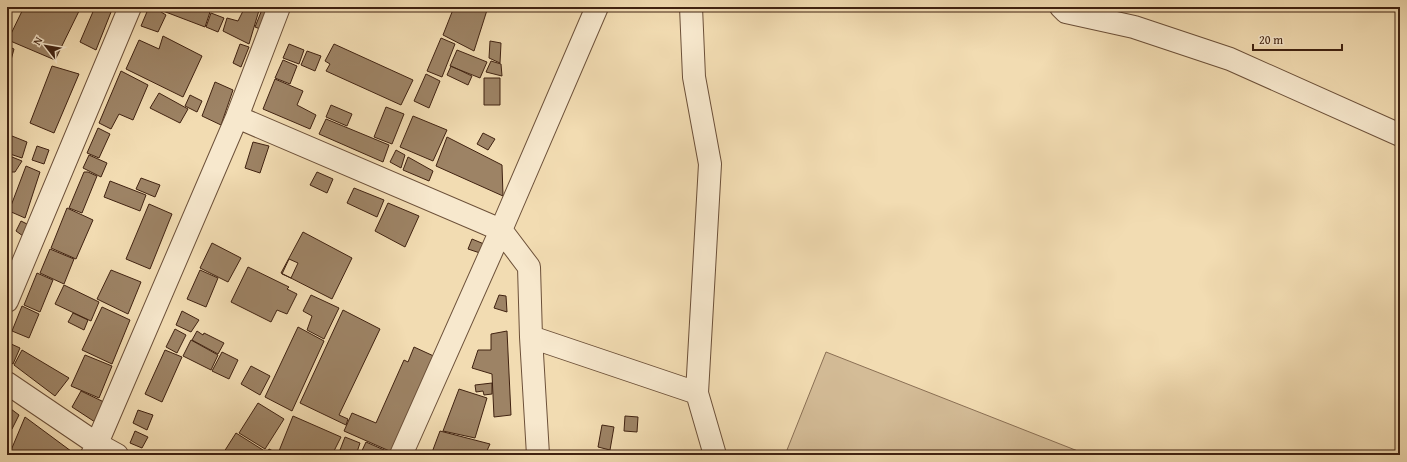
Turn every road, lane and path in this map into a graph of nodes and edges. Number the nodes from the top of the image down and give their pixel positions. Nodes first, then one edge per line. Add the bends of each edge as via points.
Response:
1 (130, 7) edge
2 (279, 7) edge
3 (597, 7) edge
4 (690, 7) edge
5 (1061, 7) edge
6 (236, 117) junction
7 (1400, 135) edge
8 (501, 230) junction
9 (7, 301) edge
10 (531, 336) junction
11 (7, 383) edge
12 (697, 393) junction
13 (95, 450) edge
14 (117, 455) edge
15 (401, 455) edge
16 (538, 455) edge
17 (715, 455) edge

1 - 9 street
2 - 6 street
3 - 8 street
4 - 12 street via 694,77 710,164
5 - 7 street via 1066,12 1134,27 1230,58
6 - 8 street
6 - 13 street
8 - 10 street via 529,267
8 - 15 street
10 - 12 street
10 - 16 street
11 - 13 street
12 - 17 street
13 - 14 street

